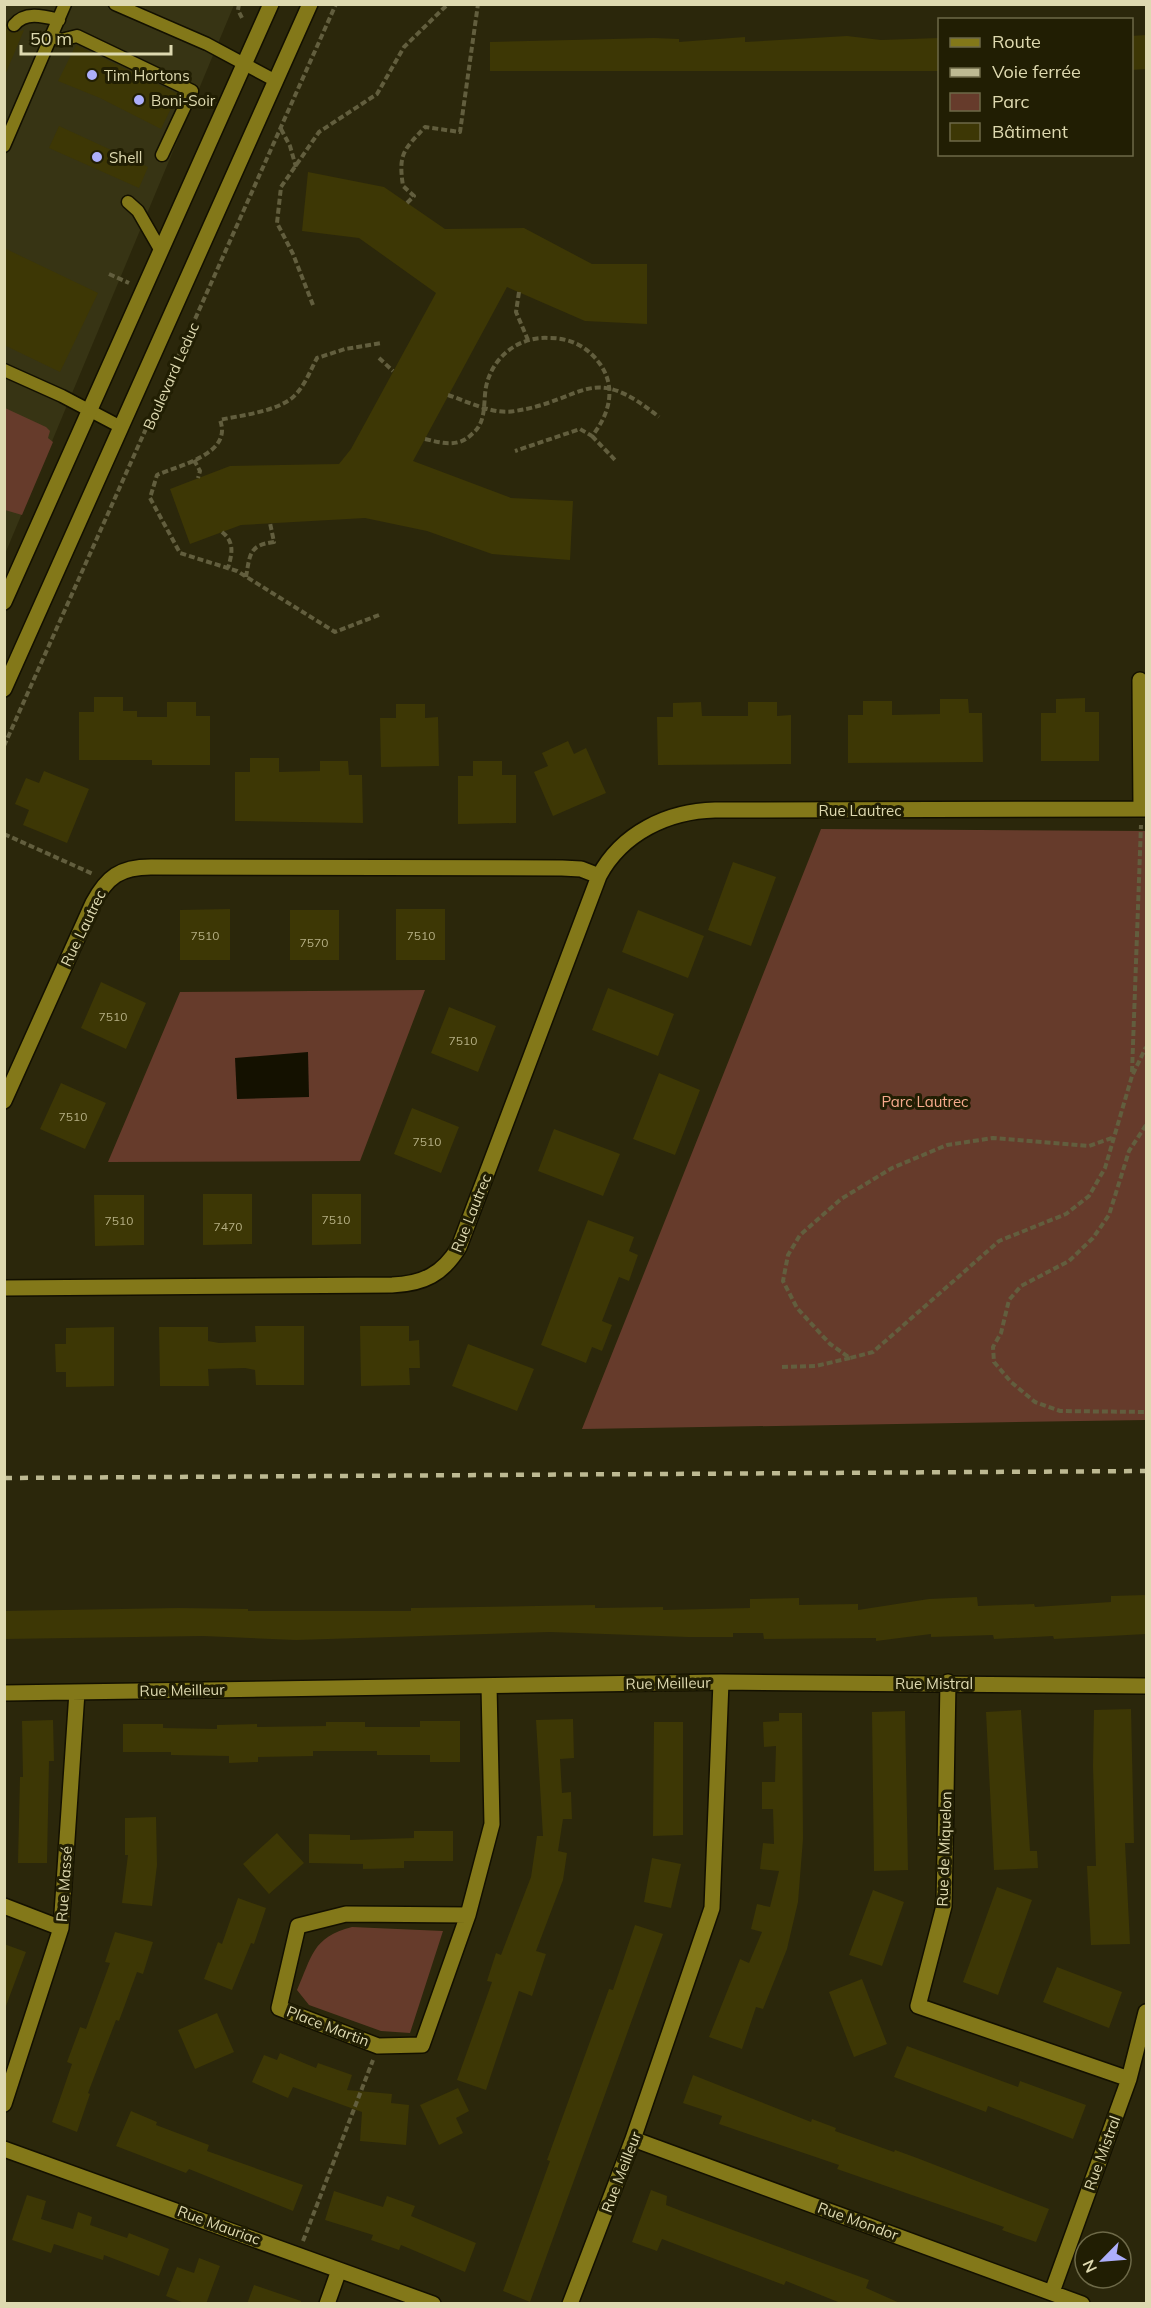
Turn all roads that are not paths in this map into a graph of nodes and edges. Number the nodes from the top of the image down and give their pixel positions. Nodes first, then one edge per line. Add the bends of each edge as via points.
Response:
1 (65, 4) edge
2 (115, 4) edge
3 (271, 4) edge
4 (310, 4) edge
5 (59, 20) junction
6 (14, 25) dead end
7 (52, 36) junction
8 (244, 64) junction
9 (276, 81) junction
10 (10, 121) edge
11 (4, 146) edge
12 (162, 155) dead end
13 (128, 202) dead end
14 (161, 251) junction
15 (4, 370) edge
16 (91, 411) junction
17 (121, 428) junction
18 (4, 602) edge
19 (1140, 680) dead end
20 (4, 689) edge
21 (1143, 814) edge
22 (598, 876) junction
23 (4, 1101) edge
24 (4, 1288) edge
25 (721, 1682) junction
26 (948, 1682) junction
27 (489, 1686) junction
28 (1146, 1686) edge
29 (4, 1692) edge
30 (77, 1692) junction
31 (4, 1906) edge
32 (468, 1915) junction
33 (61, 1928) junction
34 (1146, 2012) edge
35 (1129, 2079) junction
36 (4, 2104) edge
37 (633, 2139) junction
38 (4, 2149) edge
39 (339, 2270) junction
40 (1052, 2292) junction
41 (327, 2304) edge
42 (433, 2304) edge
43 (570, 2304) edge
44 (1082, 2304) edge

1 - 5 lane
2 - 8 lane
3 - 8 street
4 - 9 street, Boulevard Leduc
5 - 6 lane via 39,15 19,19
5 - 7 lane
7 - 10 lane
7 - 12 lane via 61,40 77,36 192,90
8 - 9 lane
8 - 14 street
9 - 17 street, Boulevard Leduc
10 - 11 lane
13 - 14 lane via 138,211
14 - 16 street
15 - 16 lane
16 - 17 lane
16 - 18 street
17 - 20 street, Boulevard Leduc
19 - 21 street
21 - 22 street, Rue Lautrec via 694,811 641,831 612,856
22 - 23 street, Rue Lautrec via 581,869 562,868 151,867 120,871 105,883 93,903
22 - 24 street, Rue Lautrec via 459,1247 446,1266 432,1277 406,1285
25 - 26 street, Rue Mistral
25 - 27 street, Rue Meilleur
25 - 37 street, Rue Meilleur via 712,1908
26 - 28 street, Rue Mistral
26 - 35 street, Rue de Miquelon via 944,1906 918,2006
27 - 30 street, Rue Meilleur
27 - 32 street, Place Martin via 492,1824
29 - 30 street, Rue Meilleur
30 - 33 street, Rue Massé
31 - 33 street
32 - 32 street, Place Martin via 422,2045 378,2046 279,2008 298,1926 346,1914
33 - 36 street, Rue Massé
34 - 35 street, Rue Mistral
35 - 40 street, Rue Mistral
37 - 40 street, Rue Mondor
37 - 43 street, Rue Meilleur
38 - 39 street, Rue Mauriac
39 - 41 street
39 - 42 street, Rue Mauriac
40 - 44 street, Rue Mondor

